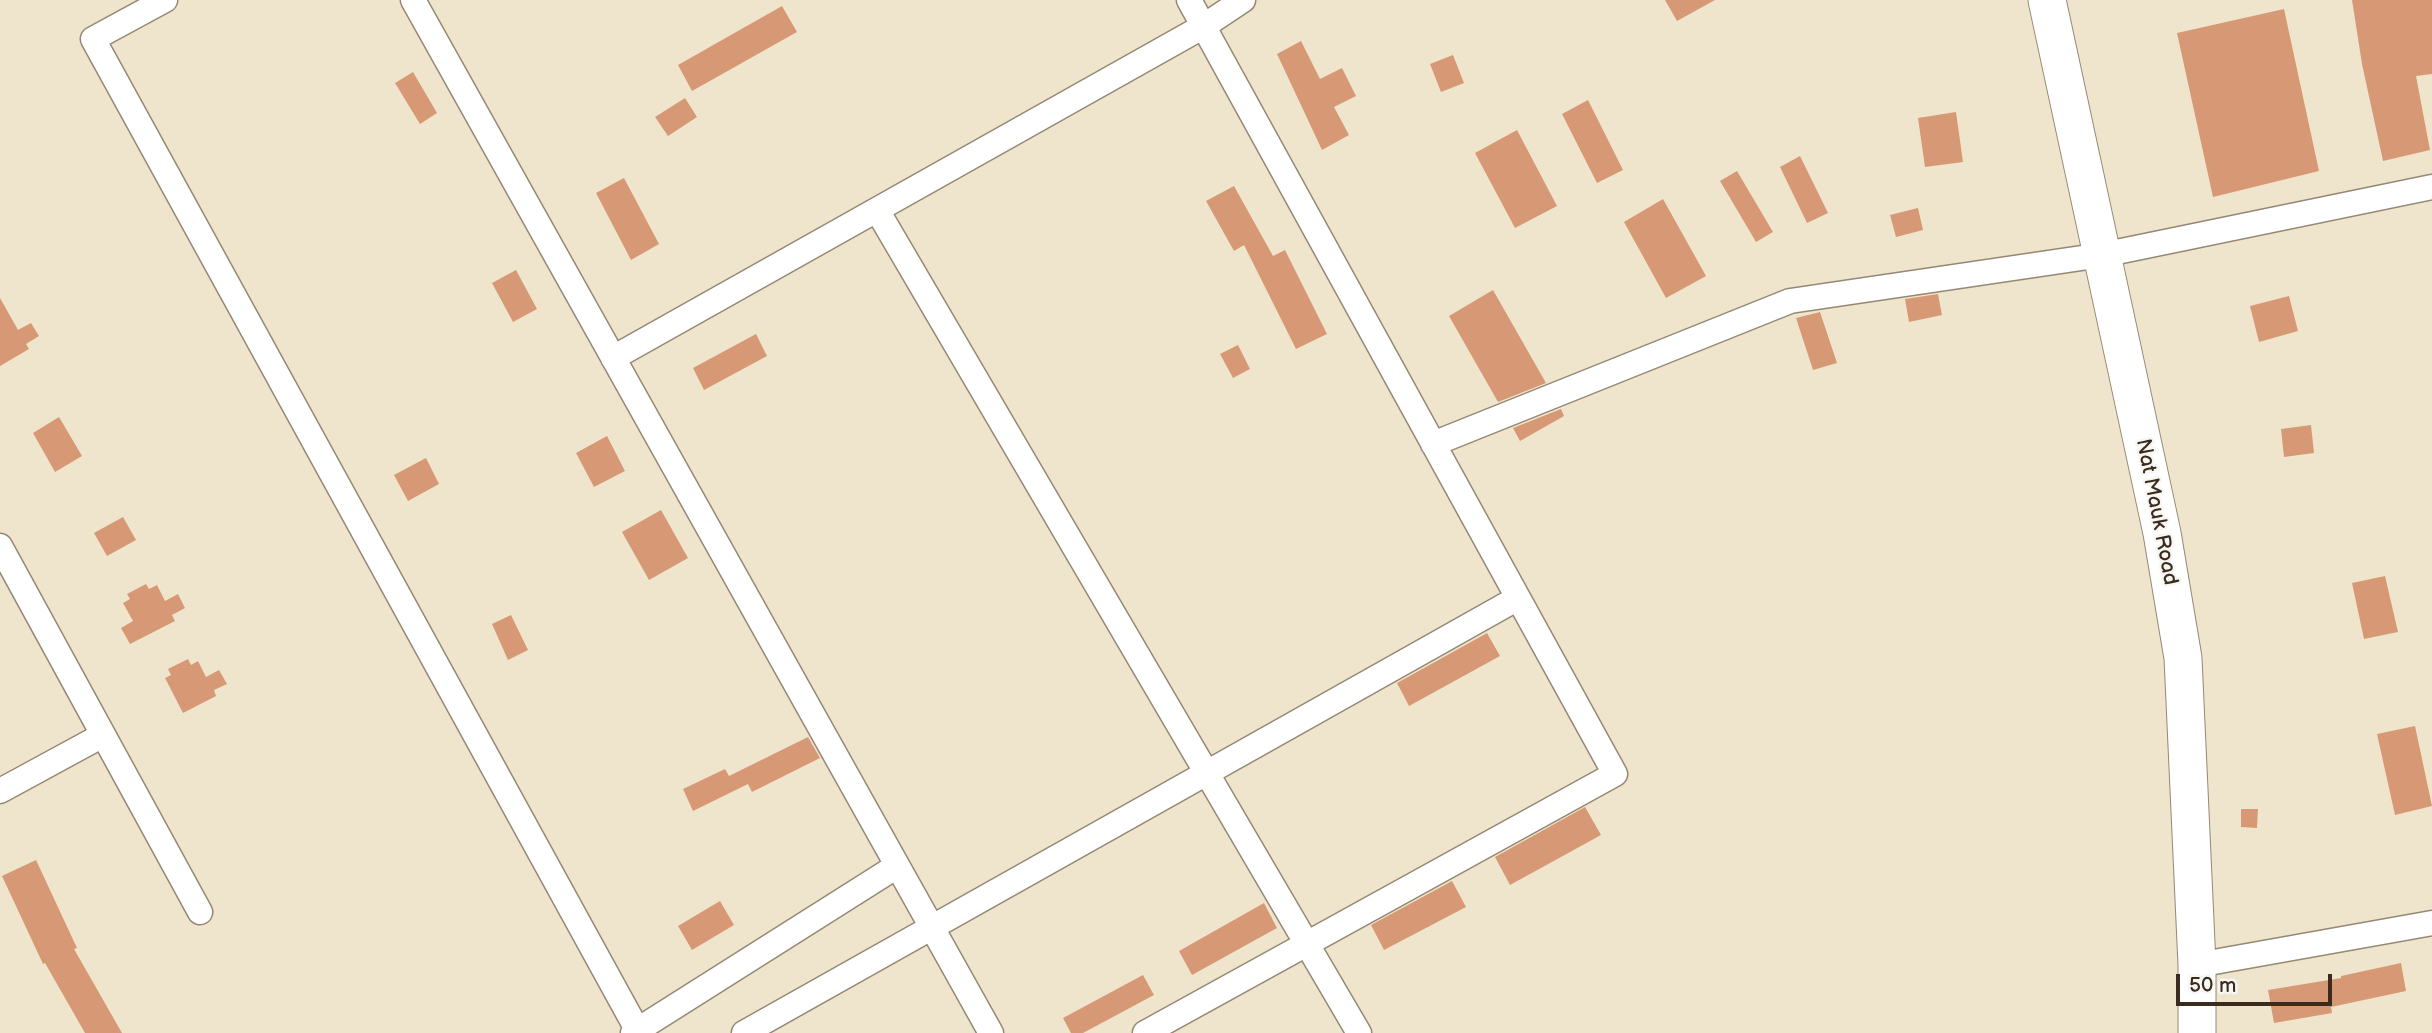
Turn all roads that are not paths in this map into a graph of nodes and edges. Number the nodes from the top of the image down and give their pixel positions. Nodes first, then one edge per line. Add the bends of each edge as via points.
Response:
1 (165, 0) edge
2 (413, 0) edge
3 (1189, 0) edge
4 (1243, 0) edge
5 (2047, 0) edge
6 (1204, 26) junction
7 (2432, 187) edge
8 (877, 210) junction
9 (2102, 255) junction
10 (613, 358) junction
11 (1433, 444) junction
12 (0, 546) edge
13 (1518, 598) junction
14 (103, 735) junction
15 (1208, 772) junction
16 (0, 791) edge
17 (897, 866) junction
18 (200, 912) dead end
19 (2432, 923) edge
20 (932, 928) junction
21 (1308, 943) junction
22 (2197, 965) junction
23 (637, 1032) edge
24 (744, 1033) edge
25 (991, 1033) edge
26 (1144, 1033) edge
27 (1359, 1033) edge
28 (2197, 1033) edge

1 - 23 street via 93,39
2 - 10 street
3 - 6 street
4 - 6 street
5 - 9 highway, Nat Mauk Road
6 - 8 street
6 - 11 street
7 - 9 street
8 - 10 street
8 - 15 street
9 - 11 street via 1790,301
9 - 22 highway, Nat Mauk Road via 2162,533 2183,658
10 - 17 street
11 - 13 street
12 - 14 street
13 - 15 street
13 - 21 street via 1615,774
14 - 16 street
14 - 18 street
15 - 20 street
15 - 21 street
17 - 20 street
17 - 23 street
19 - 22 street
20 - 24 street
20 - 25 street
21 - 26 street
21 - 27 street
22 - 28 highway, Nat Mauk Road

